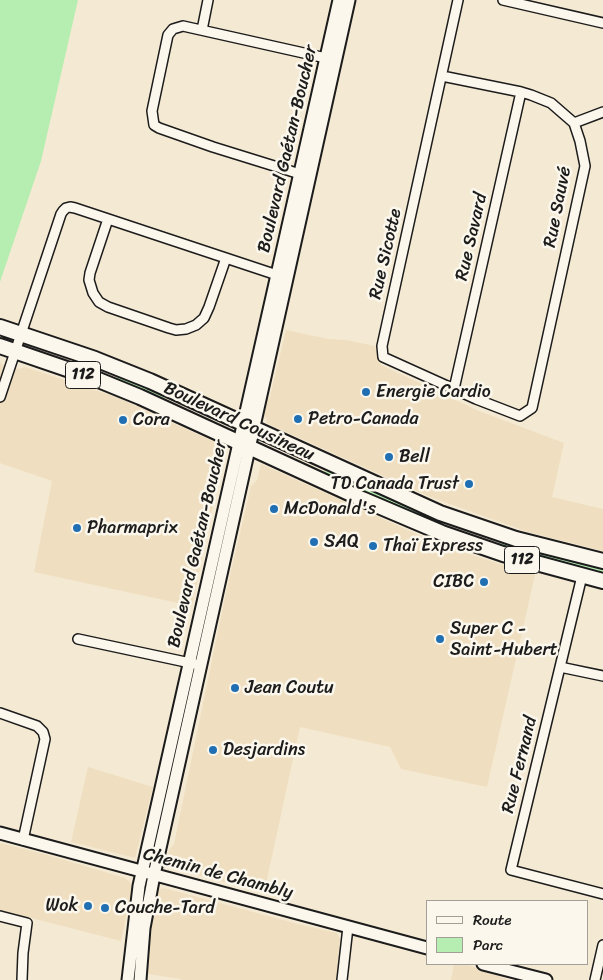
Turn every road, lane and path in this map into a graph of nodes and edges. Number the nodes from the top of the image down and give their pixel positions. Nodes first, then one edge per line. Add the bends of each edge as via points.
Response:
1 (208, 0) edge
2 (339, 0) edge
3 (349, 0) edge
4 (458, 0) edge
5 (503, 0) edge
6 (603, 22) edge
7 (202, 30) junction
8 (326, 58) junction
9 (442, 76) junction
10 (521, 92) junction
11 (603, 112) edge
12 (574, 122) junction
13 (300, 174) junction
14 (108, 219) junction
15 (226, 258) junction
16 (278, 275) junction
17 (0, 327) edge
18 (22, 334) junction
19 (0, 346) edge
20 (16, 352) junction
21 (454, 389) junction
22 (0, 397) edge
23 (532, 408) joint
24 (248, 426) junction
25 (244, 444) junction
26 (603, 561) edge
27 (211, 564) junction
28 (582, 576) junction
29 (603, 581) edge
30 (216, 596) junction
31 (78, 639) dead end
32 (195, 664) junction
33 (560, 667) junction
34 (603, 676) edge
35 (0, 713) edge
36 (0, 833) edge
37 (23, 840) junction
38 (142, 872) junction
39 (154, 875) junction
40 (603, 894) edge
41 (0, 916) edge
42 (348, 927) junction
43 (603, 945) edge
44 (426, 948) edge
45 (487, 965) edge
46 (526, 978) edge
47 (22, 980) edge
48 (128, 980) edge
49 (140, 980) edge
50 (342, 980) edge
51 (546, 980) edge
52 (595, 980) edge

1 - 7 street
2 - 8 street, Boulevard Gaétan-Boucher
3 - 24 street, Boulevard Gaétan-Boucher
4 - 9 street, Rue Sicotte
5 - 6 street
7 - 8 street
7 - 13 street via 183,26 173,29 168,35 152,111 154,125
8 - 13 street, Boulevard Gaétan-Boucher
9 - 10 street
9 - 21 street, Rue Sicotte via 382,346 383,357
10 - 12 street via 551,103
10 - 21 street, Rue Savard
11 - 12 street
12 - 23 street, Rue Sauvé via 585,166
13 - 16 street, Boulevard Gaétan-Boucher
14 - 15 street
14 - 15 street via 90,273 93,294 108,307 169,328 186,329 204,318
14 - 18 street via 72,207 63,211
15 - 16 street
16 - 24 street, Boulevard Gaétan-Boucher
17 - 18 main road, Boulevard Cousineau / 112
18 - 20 street
18 - 24 main road, Boulevard Cousineau / 112 via 140,376
19 - 20 main road, Boulevard Cousineau / 112
20 - 22 street
20 - 25 main road, Boulevard Cousineau / 112 via 121,389
21 - 23 street, Rue Sicotte via 520,416
24 - 25 street, Boulevard Gaétan-Boucher
24 - 26 main road, Boulevard Cousineau / 112 via 444,515 522,541
25 - 27 street, Boulevard Gaétan-Boucher
25 - 28 main road, Boulevard Cousineau / 112 via 413,522 503,554
25 - 30 street, Boulevard Gaétan-Boucher
27 - 30 street via 216,569
27 - 32 street, Boulevard Gaétan-Boucher
28 - 29 main road, Boulevard Cousineau / 112
28 - 33 street, Rue Fernand
30 - 32 street, Boulevard Gaétan-Boucher
31 - 32 street
32 - 38 street, Boulevard Gaétan-Boucher
32 - 39 street, Boulevard Gaétan-Boucher
33 - 34 street
33 - 40 street, Rue Fernand via 511,870
35 - 37 street via 37,726 45,739
36 - 37 street, Chemin de Chambly
37 - 38 street, Chemin de Chambly
38 - 39 street, Chemin de Chambly
38 - 48 street, Boulevard Gaétan-Boucher
39 - 42 street, Chemin de Chambly
39 - 49 street, Boulevard Gaétan-Boucher via 144,928
41 - 47 street via 27,923
42 - 44 street, Chemin de Chambly
42 - 50 street
43 - 52 street
45 - 46 street
46 - 51 street

